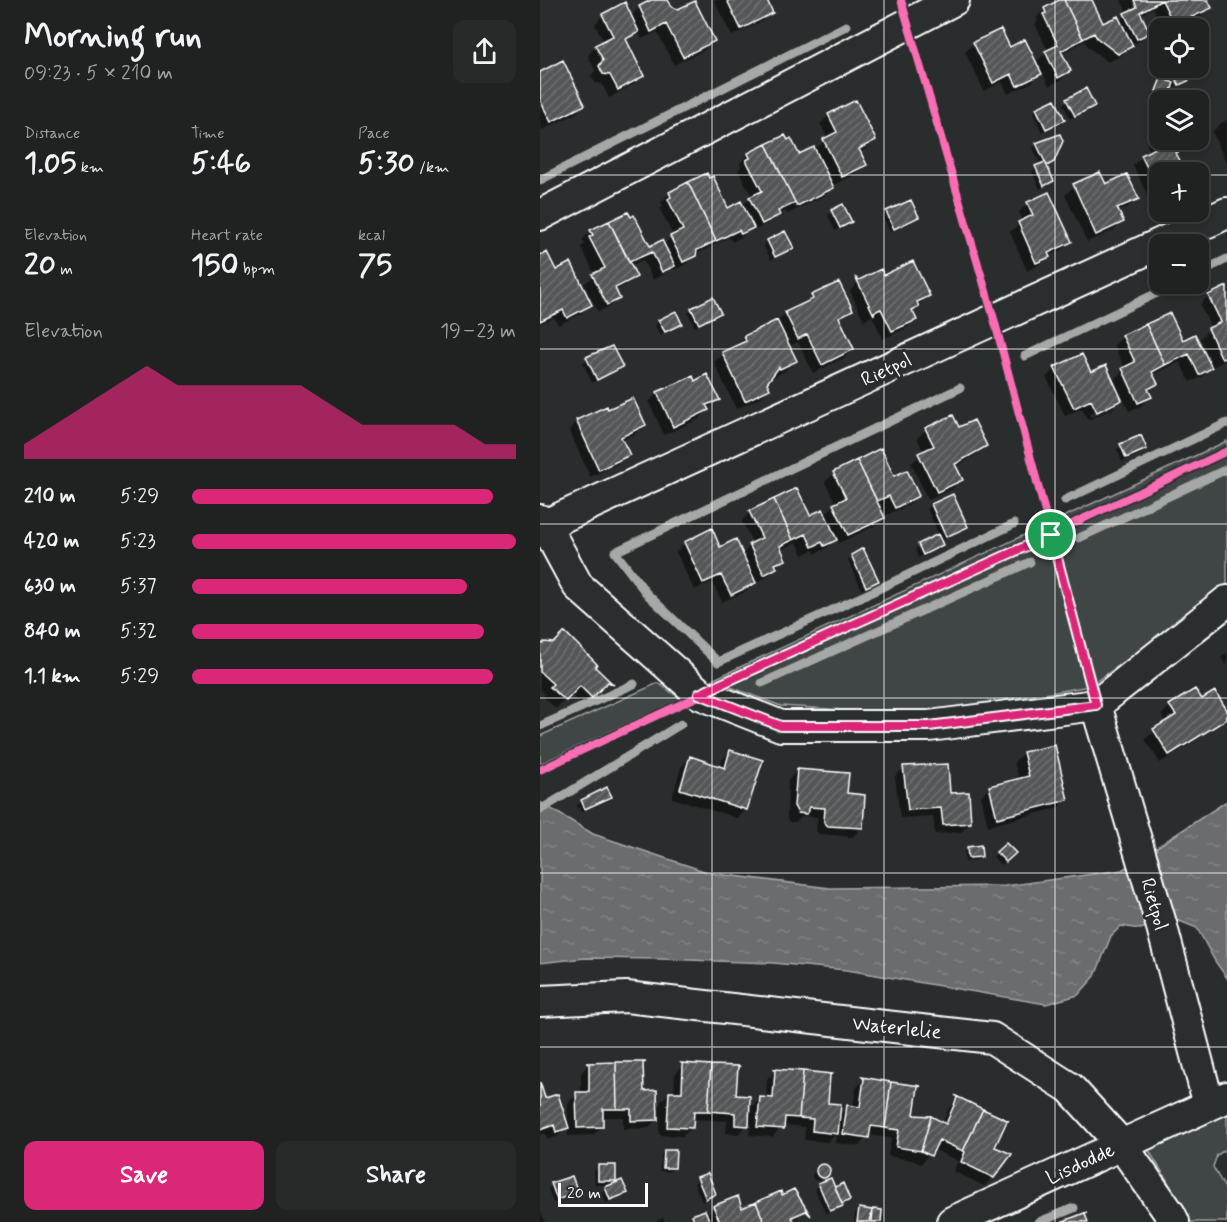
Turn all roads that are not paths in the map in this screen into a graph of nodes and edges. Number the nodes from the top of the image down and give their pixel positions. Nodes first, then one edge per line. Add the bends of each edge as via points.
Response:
1 (954, 0) edge
2 (1227, 213) edge
3 (540, 215) edge
4 (542, 523) edge
5 (1227, 601) edge
6 (1096, 705) junction
7 (540, 1001) edge
8 (1218, 1101) edge
9 (1121, 1144) junction
10 (952, 1222) edge
11 (1174, 1222) edge

1 - 3 street
2 - 4 street, Rietpol
4 - 6 street, Rietpol via 578,586 699,694 781,726 929,726
5 - 6 street
6 - 8 street, Rietpol
7 - 9 street, Waterlelie via 626,997 992,1038 1070,1088
8 - 9 street, Lisdodde
9 - 10 street, Lisdodde
9 - 11 street, Waterlelie

